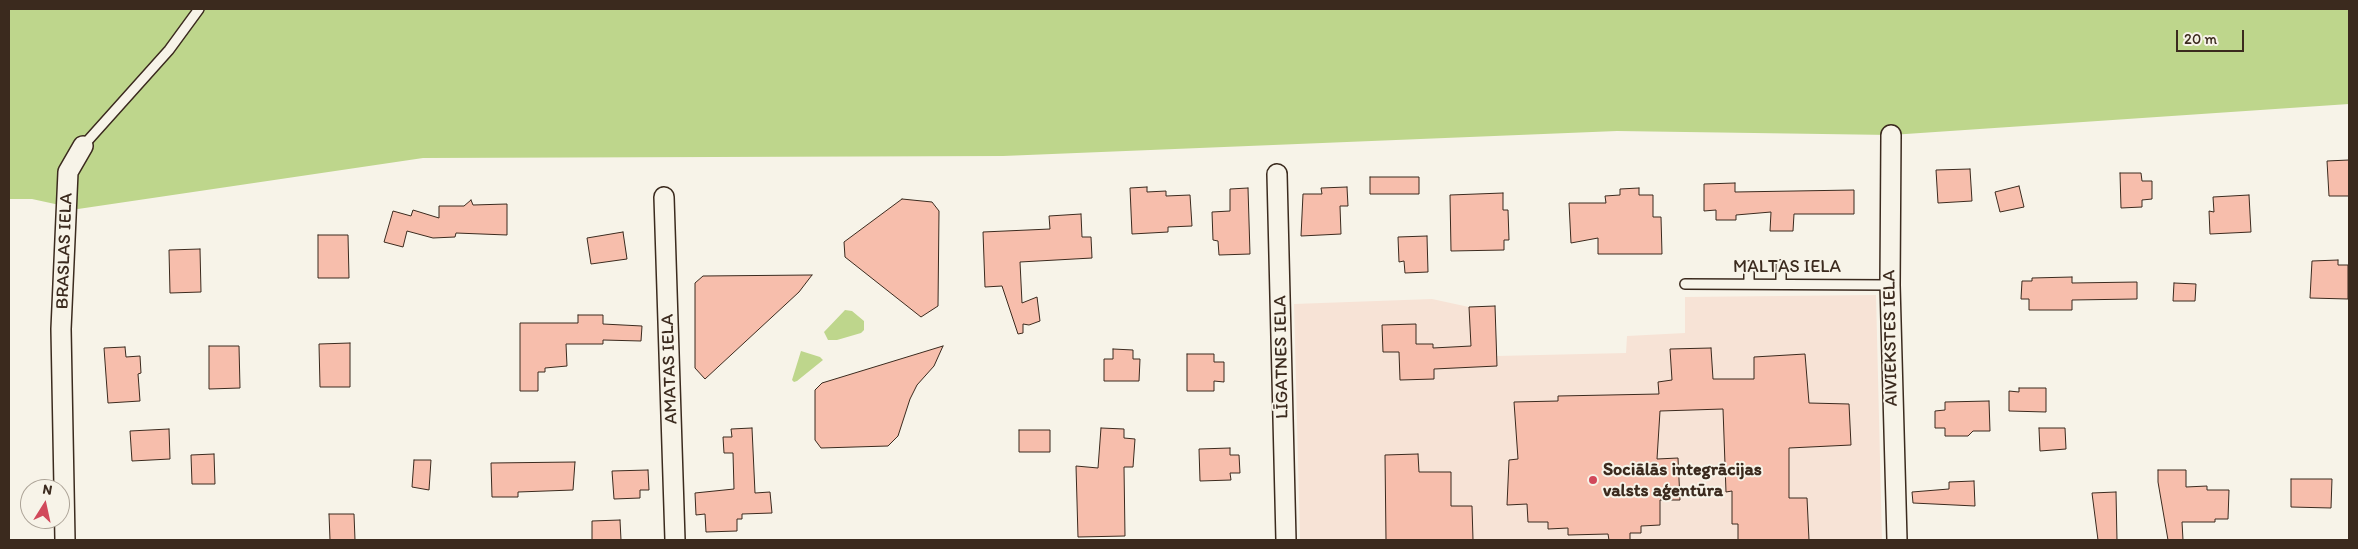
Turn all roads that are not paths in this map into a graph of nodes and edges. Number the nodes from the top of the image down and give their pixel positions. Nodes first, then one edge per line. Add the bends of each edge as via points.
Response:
1 (199, 9) edge
2 (1890, 135) dead end
3 (83, 146) joint
4 (1278, 174) dead end
5 (664, 197) dead end
6 (1781, 265) dead end
7 (1749, 266) dead end
8 (1749, 283) junction
9 (1685, 284) dead end
10 (1782, 284) junction
11 (1890, 285) junction
12 (66, 540) edge
13 (675, 540) edge
14 (1286, 540) edge
15 (1897, 540) edge

1 - 3 lane, BRASLAS IELA via 169,50
2 - 11 street, AIVIEKSTES IELA
3 - 12 street, BRASLAS IELA via 68,172 61,329
4 - 14 street, LĪGATNES IELA
5 - 13 street, AMATAS IELA
6 - 10 lane
7 - 8 lane
8 - 9 lane, MALTAS IELA
8 - 10 lane, MALTAS IELA
10 - 11 lane, MALTAS IELA
11 - 15 street, AIVIEKSTES IELA

